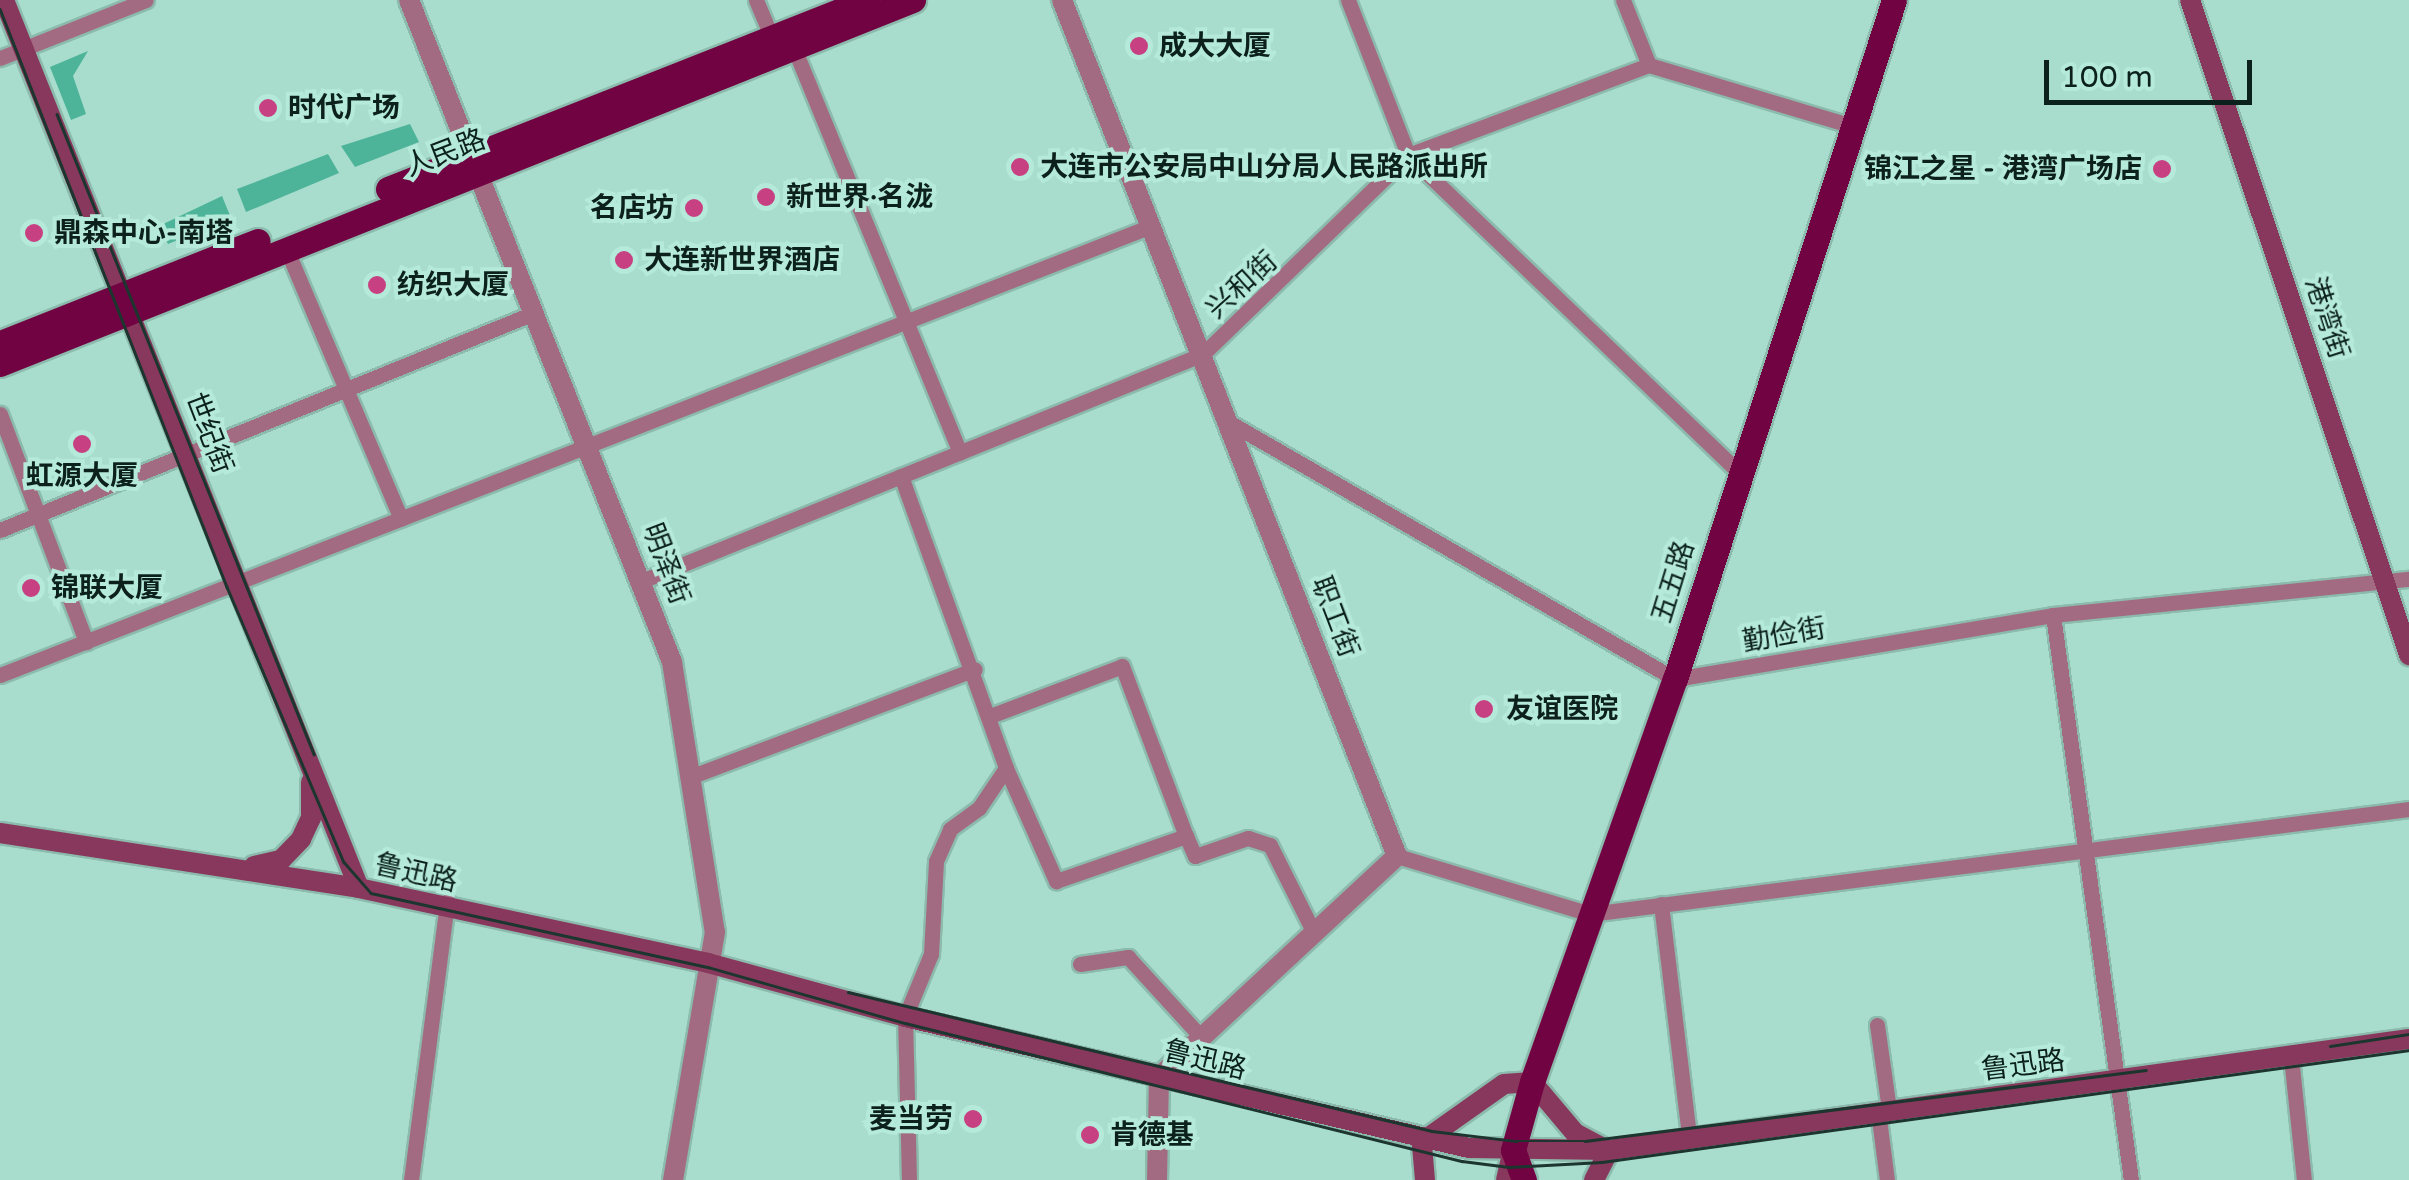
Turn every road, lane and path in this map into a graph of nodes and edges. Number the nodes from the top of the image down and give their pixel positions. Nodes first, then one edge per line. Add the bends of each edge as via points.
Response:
1 (4, 0) edge
2 (146, 0) edge
3 (409, 0) edge
4 (756, 0) edge
5 (867, 0) edge
6 (913, 0) edge
7 (1062, 0) edge
8 (1348, 0) edge
9 (1624, 0) edge
10 (1894, 0) edge
11 (2190, 0) edge
12 (783, 43) junction
13 (23, 50) junction
14 (0, 58) edge
15 (1649, 65) junction
16 (1852, 126) junction
17 (1408, 156) junction
18 (477, 164) junction
19 (1151, 226) junction
20 (286, 248) junction
21 (127, 303) junction
22 (534, 313) junction
23 (908, 324) junction
24 (0, 343) edge
25 (1203, 354) junction
26 (0, 364) edge
27 (346, 390) junction
28 (0, 414) edge
29 (1232, 424) junction
30 (590, 448) junction
31 (960, 452) junction
32 (188, 454) junction
33 (1738, 471) junction
34 (901, 476) junction
35 (40, 514) junction
36 (401, 518) junction
37 (0, 530) edge
38 (2384, 579) junction
39 (2409, 579) edge
40 (644, 580) junction
41 (234, 583) junction
42 (2053, 615) junction
43 (86, 642) junction
44 (2409, 655) edge
45 (975, 669) junction
46 (0, 675) edge
47 (1675, 679) junction
48 (990, 716) junction
49 (1006, 768) junction
50 (312, 775) junction
51 (695, 775) junction
52 (2409, 809) edge
53 (0, 833) edge
54 (1186, 836) junction
55 (2085, 849) junction
56 (1397, 856) junction
57 (242, 868) junction
58 (359, 888) junction
59 (1660, 904) junction
60 (446, 905) junction
61 (1590, 914) junction
62 (1314, 933) junction
63 (708, 964) junction
64 (1080, 964) dead end
65 (905, 1017) junction
66 (1877, 1025) dead end
67 (1202, 1038) junction
68 (2409, 1039) edge
69 (2291, 1057) junction
70 (1159, 1077) junction
71 (2116, 1081) junction
72 (1532, 1082) junction
73 (1884, 1110) junction
74 (1689, 1136) junction
75 (1422, 1142) junction
76 (1513, 1150) junction
77 (1609, 1150) junction
78 (411, 1180) edge
79 (672, 1180) edge
80 (909, 1180) edge
81 (1158, 1180) edge
82 (1425, 1180) edge
83 (1506, 1180) edge
84 (1524, 1180) edge
85 (1594, 1180) edge
86 (1888, 1180) edge
87 (2131, 1180) edge
88 (2304, 1180) edge

1 - 13 main road, 世纪街
2 - 13 street
3 - 18 street, 明泽街
4 - 12 street
5 - 12 main road, 人民路
6 - 12 main road, 人民路
7 - 19 street, 职工街
8 - 17 street
9 - 15 street
10 - 16 main road, 五五路
11 - 38 main road, 港湾街
12 - 18 main road, 人民路
12 - 23 street
13 - 14 street
13 - 21 main road, 世纪街
15 - 16 street
15 - 17 street, 兴和街
16 - 33 main road, 五五路
17 - 25 street, 兴和街
17 - 33 street
18 - 20 main road, 人民路
18 - 21 main road, 人民路
18 - 22 street, 明泽街
19 - 23 street
19 - 25 street, 职工街
20 - 21 main road, 人民路
20 - 27 street
21 - 24 main road, 人民路
21 - 26 main road, 人民路
21 - 32 main road, 世纪街
22 - 27 street
22 - 30 street, 明泽街
23 - 30 street
23 - 31 street
25 - 29 street, 职工街
25 - 31 street, 兴和街
27 - 32 street
27 - 36 street
28 - 35 street
29 - 47 street
29 - 56 street, 职工街
30 - 36 street
30 - 40 street, 明泽街
31 - 34 street, 兴和街
32 - 35 street
32 - 41 main road, 世纪街
33 - 47 main road, 五五路
34 - 40 street, 兴和街
34 - 45 street
35 - 37 street
35 - 43 street
36 - 41 street
38 - 39 street, 勤俭街
38 - 42 street, 勤俭街
38 - 44 main road, 港湾街
40 - 51 street, 明泽街 via 672,662
41 - 43 street
41 - 50 main road, 世纪街
42 - 47 street, 勤俭街
42 - 55 street
43 - 46 street
45 - 48 street
45 - 51 street
47 - 61 main road, 五五路
48 - 49 street
48 - 54 street via 1122,666
49 - 54 street via 1056,882
49 - 65 street via 978,808 950,828 943,845 930,954
50 - 57 main road via 311,818 301,838 281,860
50 - 58 main road, 世纪街
51 - 63 street, 明泽街 via 714,932
52 - 55 street
53 - 57 main road, 鲁迅路
54 - 62 street via 1195,856 1248,838 1270,846
55 - 59 street
55 - 71 street
56 - 61 street
56 - 62 street
57 - 58 main road, 鲁迅路
58 - 60 main road, 鲁迅路
59 - 61 street
59 - 74 street
60 - 63 main road, 鲁迅路
60 - 78 street
61 - 72 main road, 五五路
62 - 67 street
63 - 65 main road, 鲁迅路
63 - 79 street, 明泽街
64 - 67 street via 1128,957
65 - 70 main road, 鲁迅路
65 - 80 street
66 - 73 street
67 - 70 street
68 - 69 main road, 鲁迅路
69 - 71 main road, 鲁迅路
69 - 88 street
70 - 75 main road, 鲁迅路
70 - 81 street
71 - 73 main road, 鲁迅路
71 - 87 street
72 - 75 main road via 1484,1092
72 - 76 main road, 五五路
72 - 77 main road via 1575,1134
73 - 74 main road, 鲁迅路
73 - 86 street
74 - 77 main road, 鲁迅路
75 - 76 main road, 鲁迅路
75 - 82 main road
76 - 77 main road, 鲁迅路
76 - 83 main road, 五五路
76 - 84 main road
77 - 85 main road

